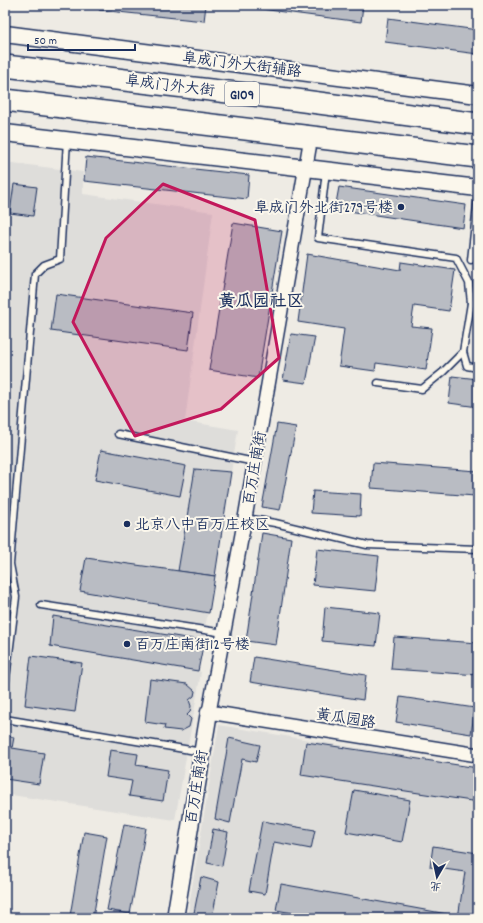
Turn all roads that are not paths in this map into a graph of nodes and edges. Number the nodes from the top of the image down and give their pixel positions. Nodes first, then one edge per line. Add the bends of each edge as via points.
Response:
1 (5, 34) edge
2 (5, 66) edge
3 (478, 95) edge
4 (5, 100) edge
5 (478, 124) edge
6 (5, 132) edge
7 (311, 137) junction
8 (67, 139) junction
9 (478, 157) edge
10 (306, 168) junction
11 (326, 170) junction
12 (478, 188) edge
13 (478, 196) edge
14 (471, 260) dead end
15 (475, 304) edge
16 (463, 352) junction
17 (478, 368) edge
18 (378, 383) dead end
19 (118, 434) dead end
20 (255, 462) junction
21 (245, 518) junction
22 (478, 549) edge
23 (40, 605) dead end
24 (224, 633) junction
25 (5, 687) edge
26 (209, 712) junction
27 (5, 719) edge
28 (202, 752) junction
29 (478, 756) edge
30 (175, 918) edge

1 - 3 street, 阜成门外大街辅路
2 - 5 highway, 阜成门外大街 / G109
4 - 7 highway, G109
6 - 8 street
7 - 9 highway, G109
7 - 10 street, 百万庄南街
8 - 10 street
8 - 25 lane via 60,259 44,266 35,274 10,564 16,597
10 - 11 street
10 - 20 street, 百万庄南街
11 - 12 street
11 - 15 lane via 318,238 456,258 469,283
13 - 14 lane
15 - 16 lane
16 - 17 lane via 467,366
16 - 18 lane via 422,389
19 - 20 lane
20 - 21 street, 百万庄南街
21 - 22 lane via 367,545
21 - 24 street, 百万庄南街
23 - 24 lane
24 - 26 street, 百万庄南街
26 - 28 street, 百万庄南街
26 - 29 street, 黄瓜园路
27 - 28 lane
28 - 30 street, 百万庄南街

